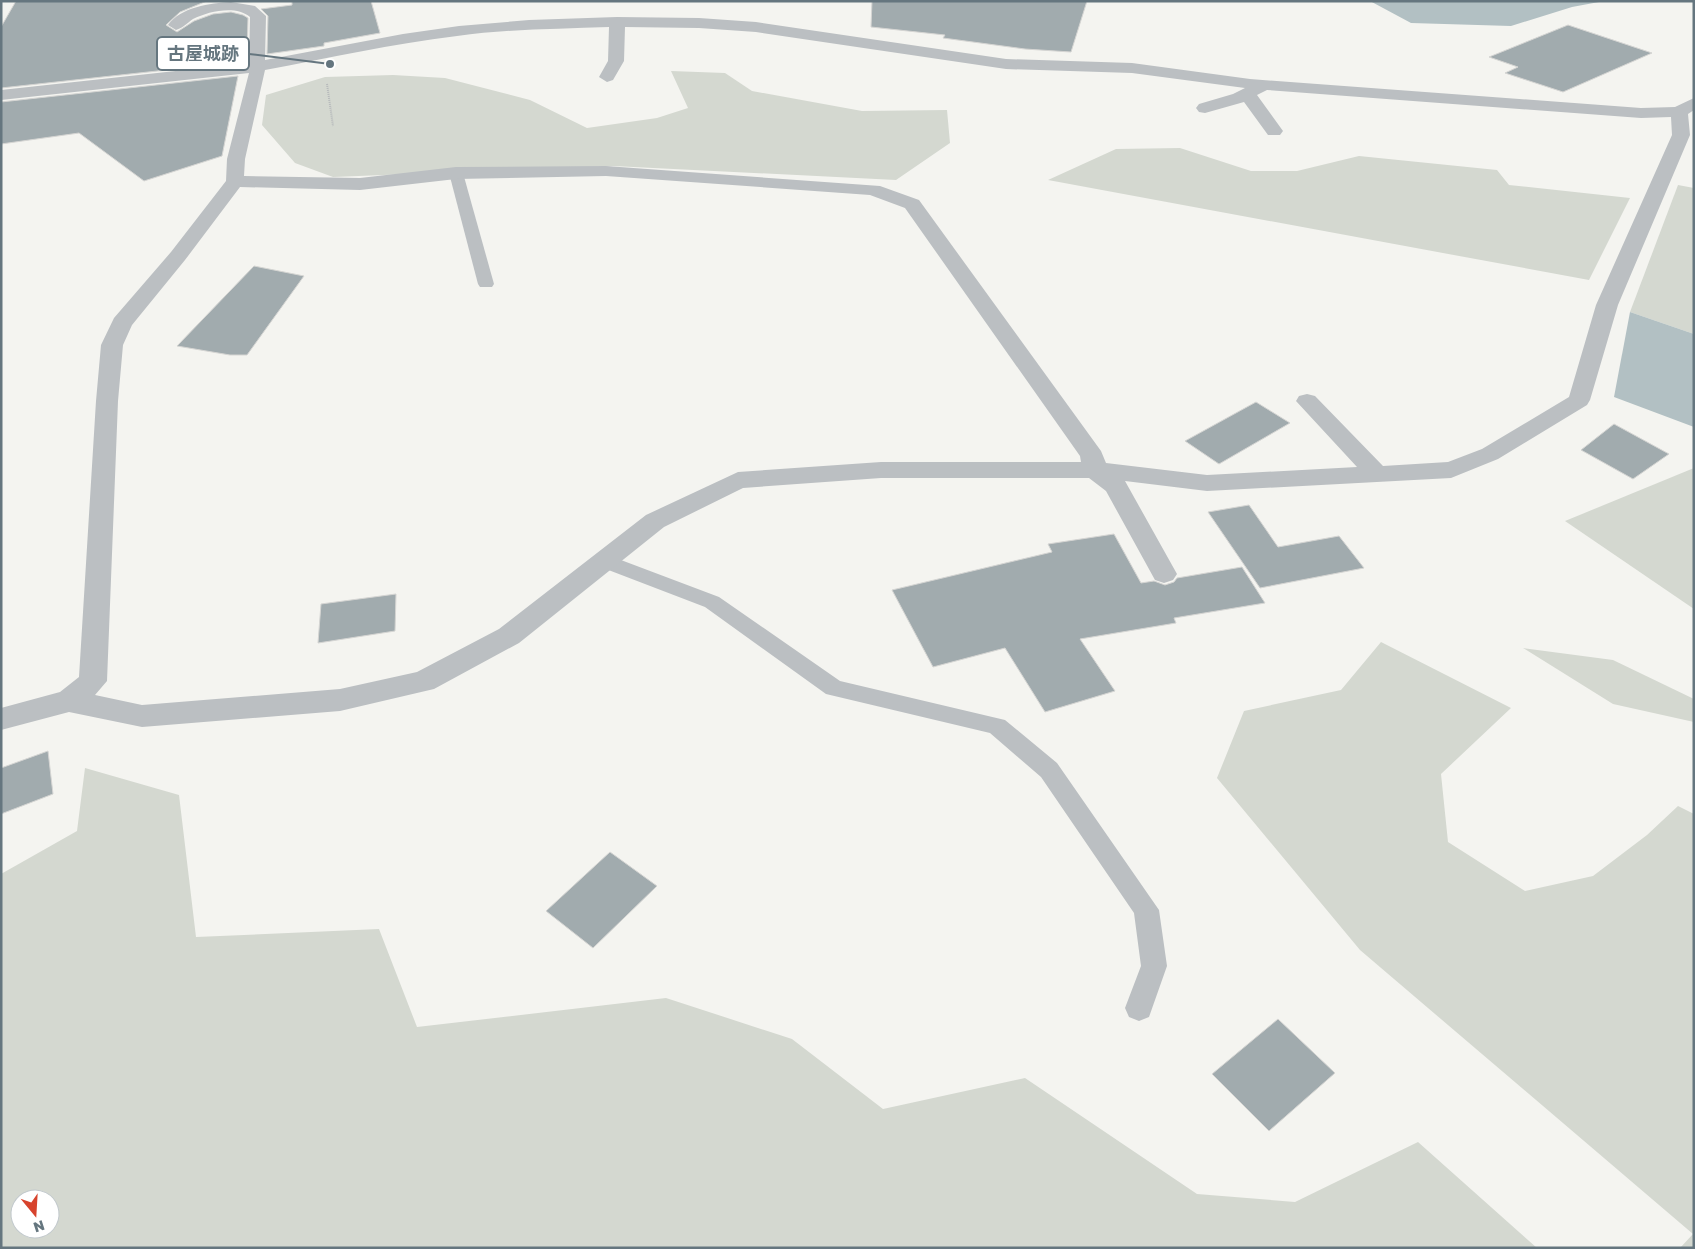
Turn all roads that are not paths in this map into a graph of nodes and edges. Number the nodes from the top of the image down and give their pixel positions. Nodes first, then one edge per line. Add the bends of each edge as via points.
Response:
1 (617, 22) junction
2 (176, 25) dead end
3 (256, 67) junction
4 (607, 77) dead end
5 (1264, 85) junction
6 (1, 94) edge
7 (1247, 94) junction
8 (1206, 108) dead end
9 (1686, 108) edge
10 (1274, 131) dead end
11 (456, 173) junction
12 (235, 181) junction
13 (486, 284) dead end
14 (1307, 402) dead end
15 (1095, 470) junction
16 (1377, 474) junction
17 (605, 561) junction
18 (1164, 574) dead end
19 (69, 701) junction
20 (1, 718) edge
21 (1139, 1008) dead end

1 - 3 street via 459,31
1 - 4 street via 616,61
1 - 5 street via 756,27 1006,64 1132,68
2 - 3 street via 182,17 207,9 227,6 248,8 258,16
3 - 6 street
3 - 12 street via 236,159
5 - 7 street
5 - 9 street via 1641,113
7 - 8 street
7 - 10 street
9 - 16 street via 1681,135 1607,305 1579,400 1490,454 1452,470
11 - 12 street via 360,184
11 - 13 lane
11 - 15 street via 606,171 666,175 873,190 912,204 1092,456
12 - 19 street via 122,322 112,345 93,682
14 - 16 street
15 - 16 street via 1207,483
15 - 17 street via 881,470 738,480 655,521
15 - 18 street via 1116,486
17 - 19 street via 509,636 424,681 340,700 142,716
17 - 21 lane via 712,602 834,688 997,726 1050,770 1146,910 1154,966
19 - 20 street

